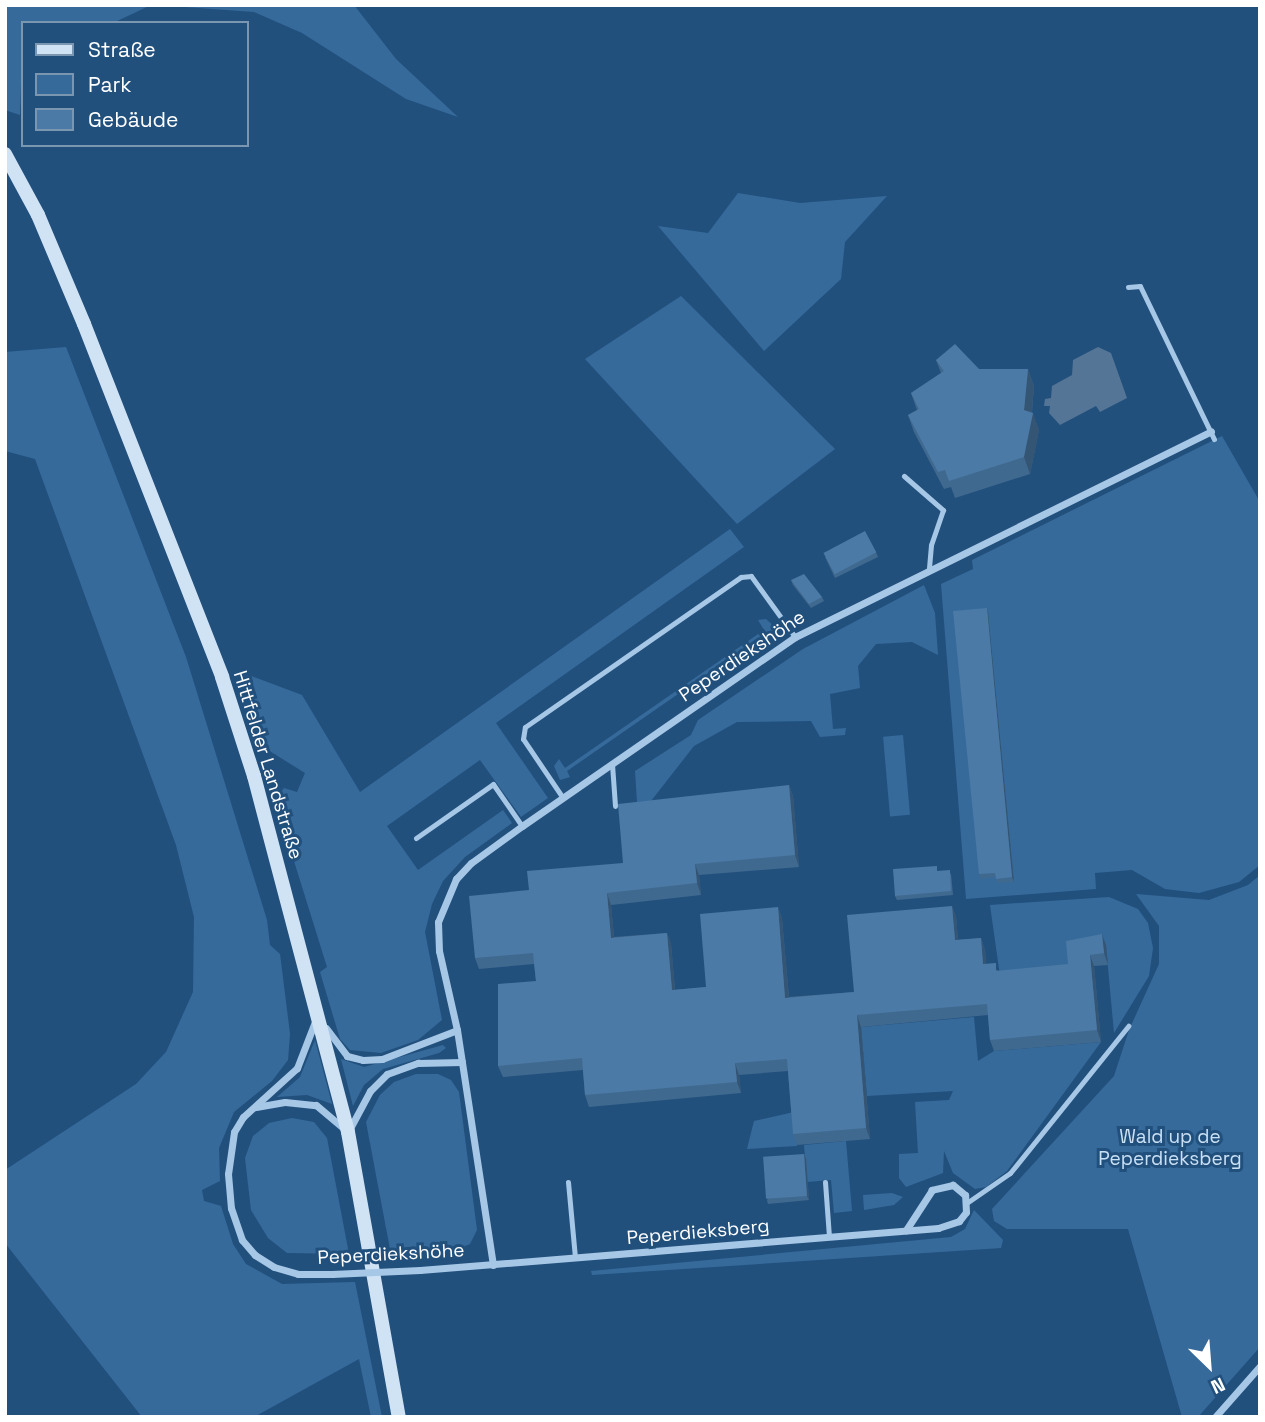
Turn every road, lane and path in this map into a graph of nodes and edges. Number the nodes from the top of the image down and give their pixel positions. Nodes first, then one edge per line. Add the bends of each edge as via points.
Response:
1 (5, 155) edge
2 (1128, 287) dead end
3 (1213, 435) joint
4 (904, 476) dead end
5 (929, 570) junction
6 (794, 637) junction
7 (612, 764) junction
8 (563, 798) junction
9 (615, 806) edge
10 (522, 826) junction
11 (416, 838) dead end
12 (319, 1015) junction
13 (1128, 1026) dead end
14 (457, 1030) junction
15 (463, 1062) junction
16 (255, 1107) junction
17 (348, 1132) junction
18 (568, 1182) dead end
19 (825, 1182) dead end
20 (968, 1202) junction
21 (906, 1230) junction
22 (829, 1237) junction
23 (575, 1258) junction
24 (493, 1265) junction
25 (1260, 1366) edge
26 (400, 1417) edge
27 (1215, 1417) edge

1 - 12 main road, Hittfelder Landstraße via 57,257 222,677
2 - 3 lane via 1140,286
3 - 5 street, Peperdiekshöhe
4 - 5 lane via 943,510 931,545
5 - 6 street, Peperdiekshöhe
6 - 7 street, Peperdiekshöhe
6 - 8 lane via 751,576 730,585 525,727 523,739
7 - 8 street, Peperdiekshöhe
7 - 9 lane
8 - 10 street, Peperdiekshöhe
10 - 11 lane via 493,785
10 - 14 street, Peperdiekshöhe via 471,863 456,879 442,909 439,951
12 - 14 street via 347,1056 363,1060 382,1059
12 - 16 street, Peperdiekshöhe via 297,1068
12 - 17 main road, Hittfelder Landstraße
13 - 20 lane via 1010,1173
14 - 15 street, Peperdiekshöhe
15 - 17 street via 418,1063 387,1074 370,1091
15 - 24 street, Peperdiekshöhe
16 - 17 street via 285,1102 316,1105
16 - 24 street, Peperdiekshöhe, bridge via 243,1117 230,1149 231,1208 242,1240 274,1267 298,1274 332,1274
17 - 26 main road, Hittfelder Landstraße
18 - 23 lane
19 - 22 lane
20 - 21 street, Peperdieksberg via 966,1212 949,1227
20 - 21 street via 953,1185 940,1186 922,1201
21 - 22 street, Peperdieksberg
22 - 23 street, Peperdieksberg
23 - 24 street, Peperdieksberg
25 - 27 street

